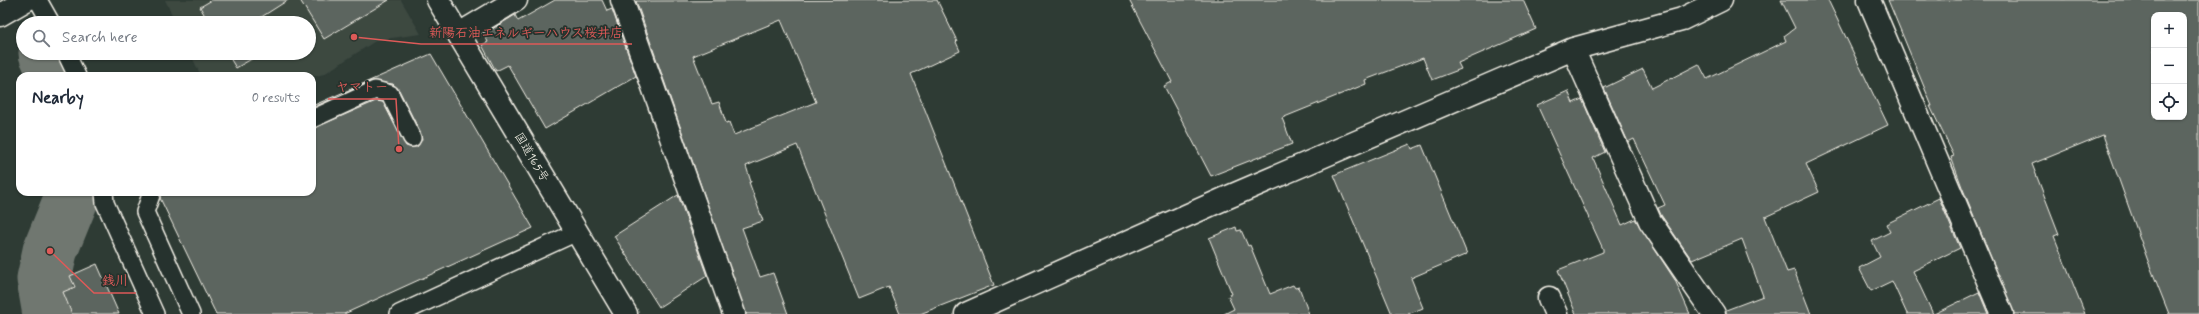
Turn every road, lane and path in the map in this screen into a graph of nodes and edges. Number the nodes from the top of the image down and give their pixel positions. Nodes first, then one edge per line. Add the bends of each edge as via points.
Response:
1 (26, 0) edge
2 (38, 0) edge
3 (438, 0) edge
4 (516, 0) edge
5 (622, 0) edge
6 (1721, 0) edge
7 (1869, 0) edge
8 (0, 15) edge
9 (47, 16) edge
10 (459, 34) junction
11 (1573, 49) junction
12 (69, 60) edge
13 (75, 72) edge
14 (316, 117) edge
15 (412, 138) dead end
16 (104, 196) edge
17 (151, 196) edge
18 (577, 232) junction
19 (155, 314) edge
20 (191, 314) edge
21 (399, 314) edge
22 (626, 314) edge
23 (734, 314) edge
24 (966, 314) edge
25 (1714, 314) edge
26 (2002, 314) edge

1 - 8 main road
2 - 9 lane
3 - 10 main road, 国道165号
4 - 10 main road
5 - 23 main road
6 - 11 main road via 1682,19
7 - 26 main road
10 - 18 main road, 国道165号
11 - 24 main road via 1226,198
11 - 25 main road via 1650,221
12 - 13 lane
14 - 15 lane via 375,90 390,94
16 - 19 lane
17 - 20 lane via 145,212
18 - 21 lane
18 - 22 main road, 国道165号

